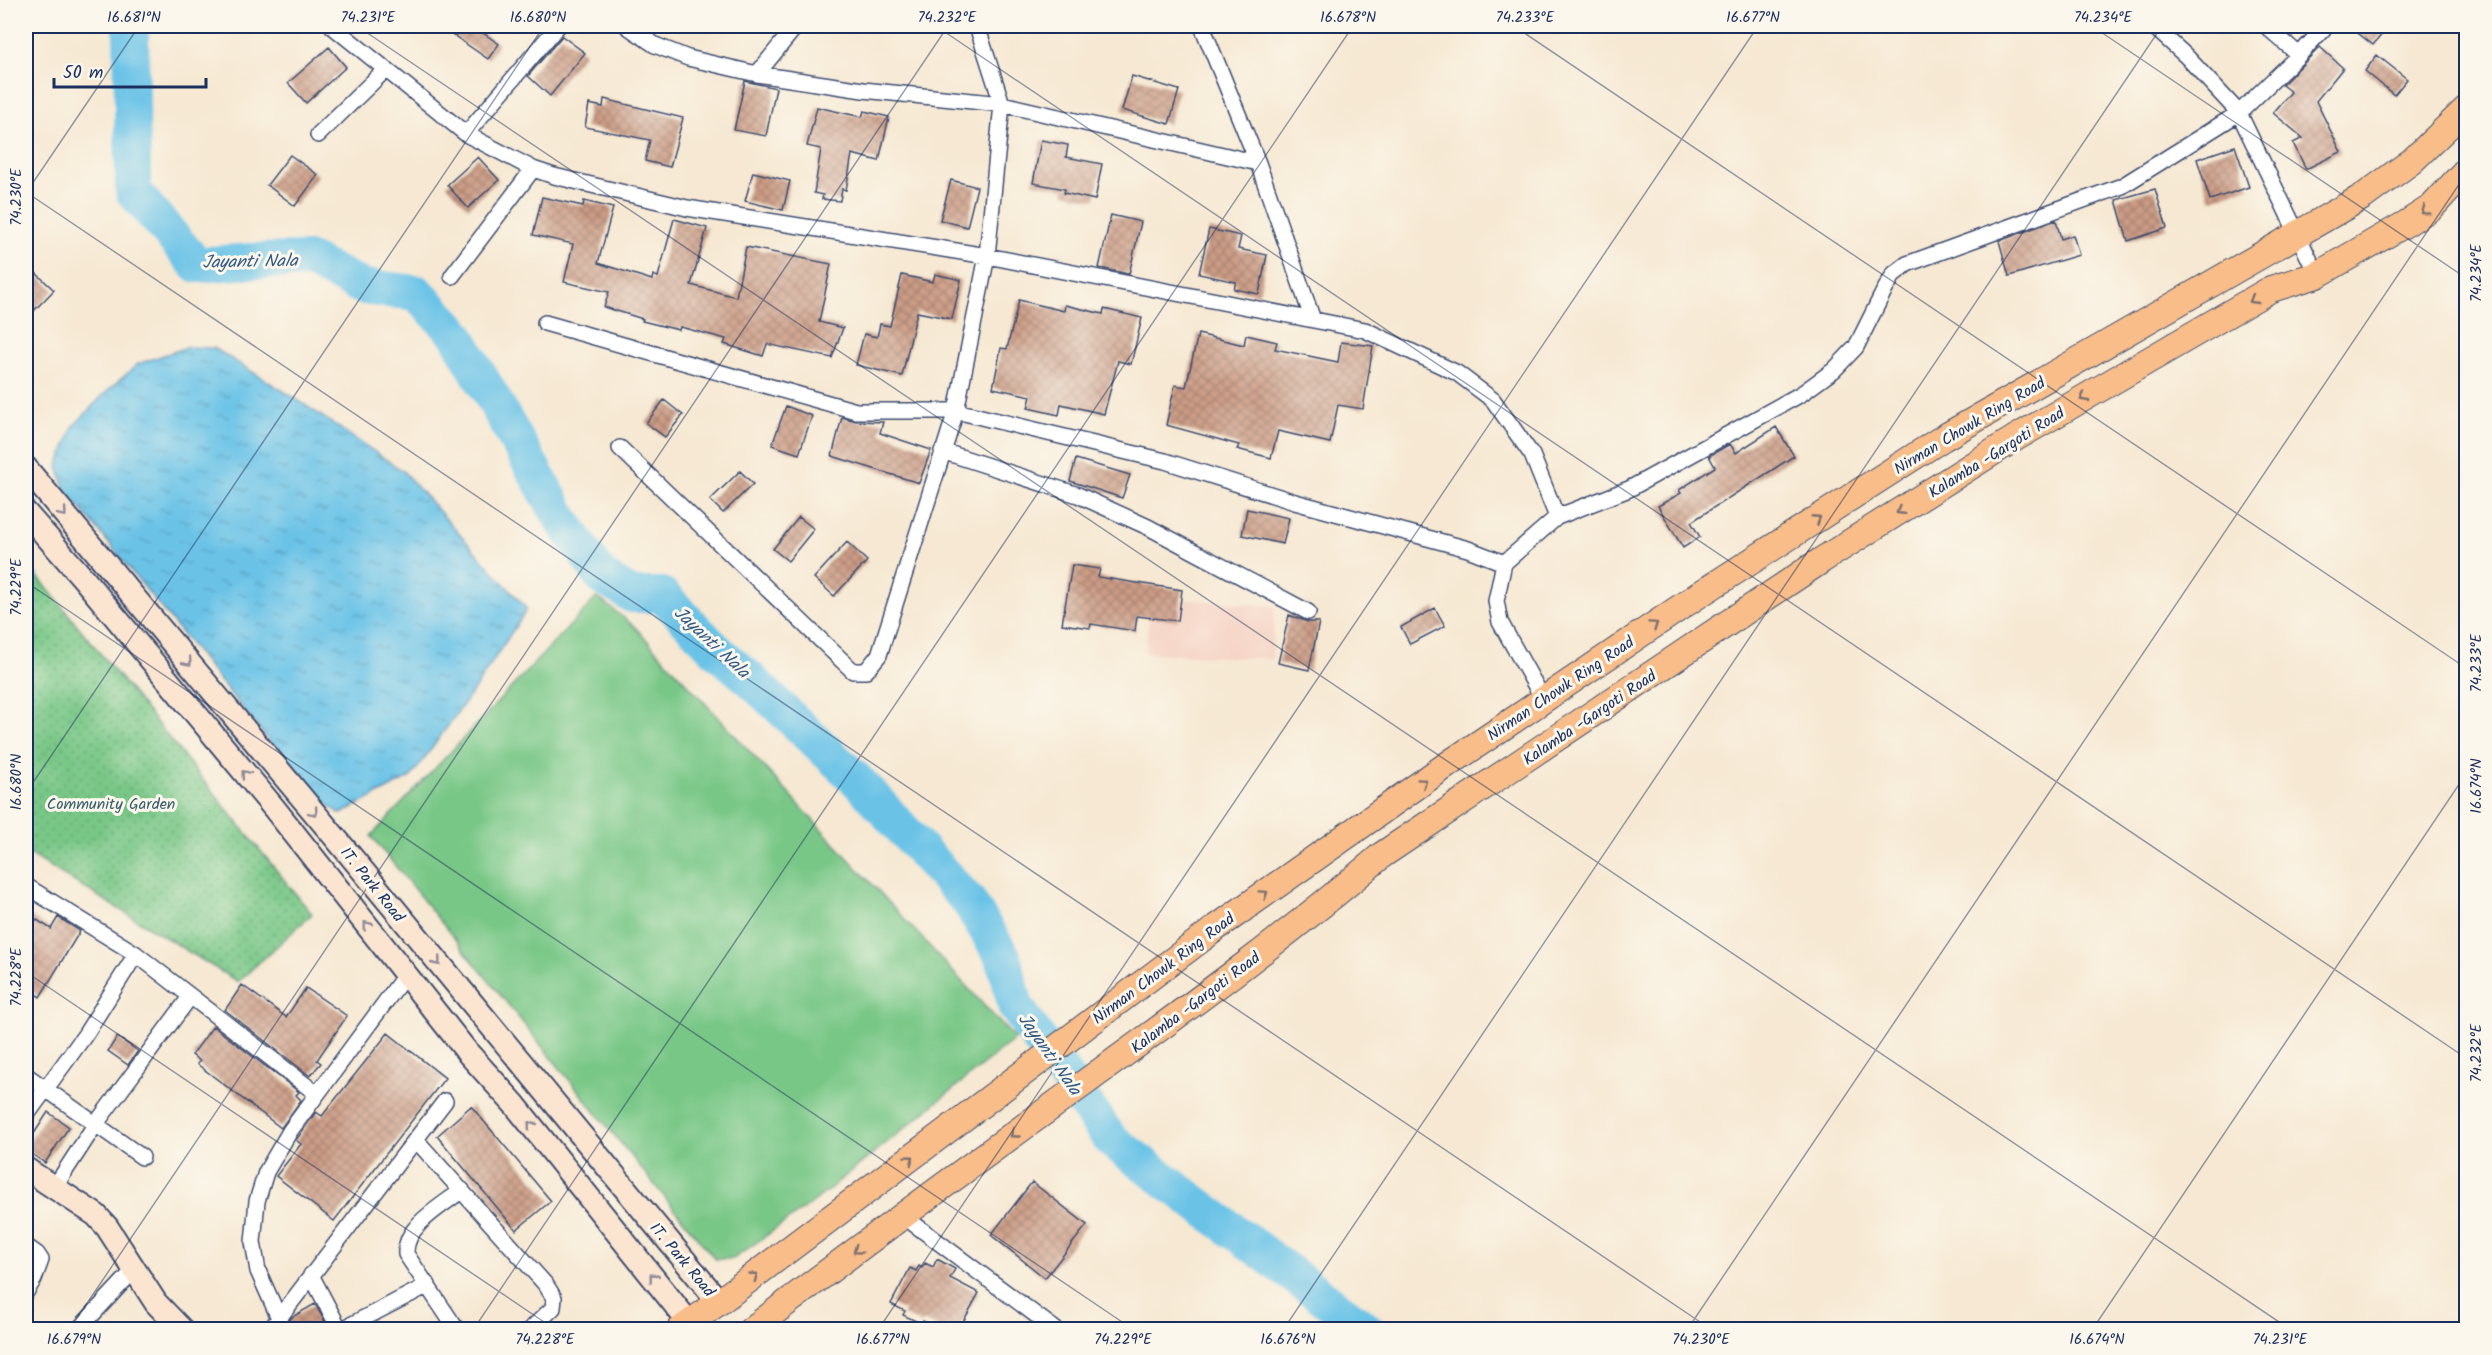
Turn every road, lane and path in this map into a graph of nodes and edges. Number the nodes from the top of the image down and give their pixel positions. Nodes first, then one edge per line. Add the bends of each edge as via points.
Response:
1 (332, 26) edge
2 (558, 26) edge
3 (627, 26) edge
4 (796, 26) edge
5 (977, 26) edge
6 (1202, 26) edge
7 (2153, 26) edge
8 (2266, 26) edge
9 (2326, 26) edge
10 (2300, 55) junction
11 (386, 69) junction
12 (757, 74) junction
13 (1002, 104) junction
14 (2466, 109) edge
15 (2239, 113) junction
16 (466, 134) junction
17 (318, 135) dead end
18 (1258, 163) junction
19 (533, 169) junction
20 (2466, 170) edge
21 (2298, 236) junction
22 (987, 256) junction
23 (2317, 274) junction
24 (452, 276) dead end
25 (1312, 320) junction
26 (545, 323) dead end
27 (956, 411) junction
28 (620, 448) dead end
29 (942, 451) junction
30 (26, 468) edge
31 (26, 513) edge
32 (1557, 517) junction
33 (1504, 563) junction
34 (1308, 612) dead end
35 (1543, 699) junction
36 (26, 886) edge
37 (136, 954) junction
38 (406, 974) junction
39 (190, 997) junction
40 (26, 1075) edge
41 (45, 1088) junction
42 (317, 1094) junction
43 (446, 1101) dead end
44 (26, 1116) edge
45 (95, 1125) junction
46 (416, 1140) junction
47 (142, 1157) dead end
48 (26, 1169) edge
49 (54, 1188) junction
50 (462, 1190) junction
51 (902, 1215) junction
52 (26, 1246) edge
53 (134, 1270) junction
54 (311, 1275) junction
55 (428, 1285) junction
56 (26, 1292) edge
57 (719, 1302) junction
58 (275, 1324) edge
59 (688, 1327) edge
60 (78, 1329) edge
61 (182, 1329) edge
62 (341, 1329) edge
63 (457, 1329) edge
64 (530, 1329) edge
65 (751, 1329) edge
66 (1056, 1329) edge

1 - 11 street
2 - 16 street
3 - 12 street via 677,54
4 - 12 street
5 - 13 street
6 - 18 street
7 - 15 street
8 - 10 street
9 - 10 street
10 - 15 street
11 - 16 street
11 - 17 street
12 - 13 street
13 - 18 street
13 - 22 street
14 - 21 main road, Nirman Chowk Ring Road via 2412,161
15 - 21 street
15 - 32 street via 2122,186 1907,264 1894,274 1856,347 1809,388 1629,489
16 - 19 street
18 - 25 street
19 - 22 street via 687,208
19 - 24 street
20 -> 23 main road, Kalamba -Gargoti Road via 2432,207
21 - 23 street
35 -> 21 main road, Nirman Chowk Ring Road via 1943,438
22 - 25 street
22 - 27 street
23 -> 51 main road, Kalamba -Gargoti Road via 2271,290 2224,316 2017,437 1822,560 1382,855 1318,909
25 - 32 street via 1365,330 1457,373 1493,400 1532,455
26 - 27 street via 856,411
27 - 29 street
27 - 33 street via 1166,460 1295,502 1459,546
28 - 29 street via 853,671 866,671 879,655
29 - 34 street via 1078,495 1148,527
30 -> 57 main road, IT. Park Road
38 -> 31 main road, IT. Park Road via 260,792
32 - 33 street
33 - 35 street via 1496,601 1500,622
57 -> 35 main road, Nirman Chowk Ring Road via 1216,928
36 - 37 street
37 - 39 street
37 - 41 street via 86,1035
38 - 42 street
59 -> 38 main road, IT. Park Road via 537,1132
39 - 42 street
39 - 45 street
40 - 41 street
41 - 44 street
41 - 45 street
42 - 58 street via 266,1172 257,1201 253,1242
43 - 46 street
45 - 47 street
45 - 49 street
46 - 50 street
46 - 54 street
48 - 49 main road
49 - 53 main road via 96,1215
50 - 55 street via 412,1230 405,1242 406,1254
50 - 64 street via 554,1298 553,1308
51 -> 65 main road, Kalamba -Gargoti Road
51 - 66 street
52 - 56 street via 41,1260
53 - 60 street
53 - 61 main road via 156,1304
54 - 58 street
54 - 62 street
55 - 62 street
55 - 63 street
57 - 59 main road, Nirman Chowk Ring Road

